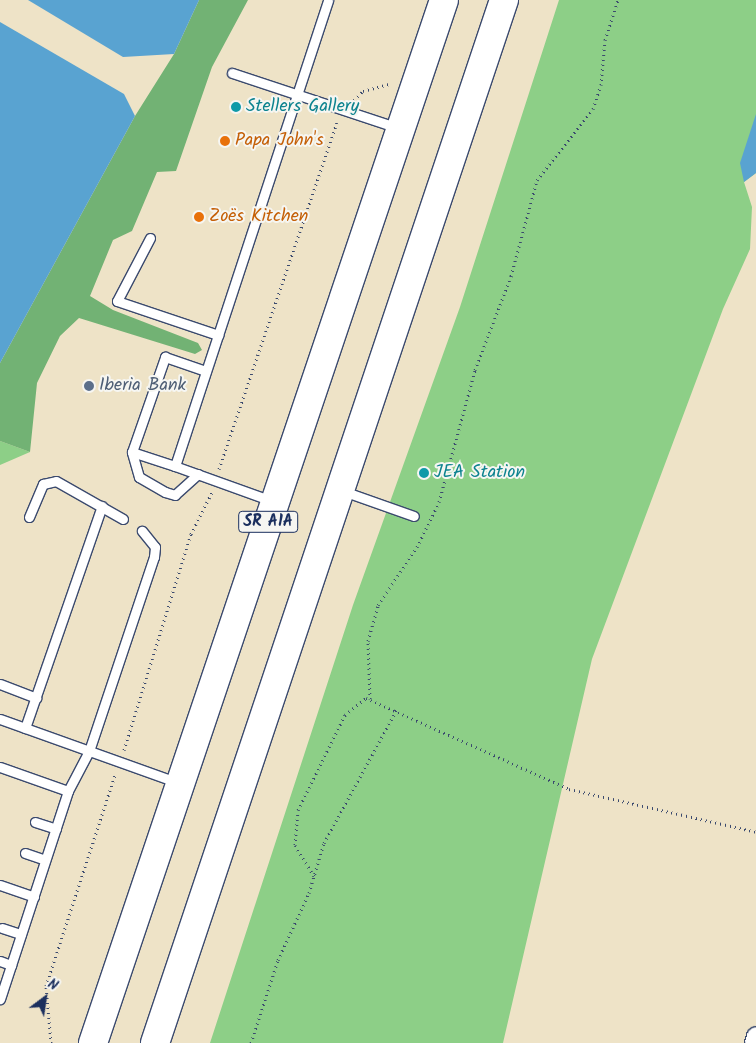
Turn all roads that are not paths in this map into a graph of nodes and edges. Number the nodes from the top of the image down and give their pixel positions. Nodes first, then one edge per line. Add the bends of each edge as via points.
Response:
1 (328, 0) edge
2 (444, 0) edge
3 (504, 0) edge
4 (232, 73) dead end
5 (297, 94) junction
6 (400, 129) junction
7 (150, 238) dead end
8 (218, 335) junction
9 (206, 371) junction
10 (132, 452) junction
11 (175, 466) junction
12 (198, 474) junction
13 (340, 490) junction
14 (275, 502) junction
15 (102, 506) junction
16 (414, 516) dead end
17 (29, 517) dead end
18 (123, 519) dead end
19 (142, 531) dead end
20 (0, 684) edge
21 (36, 698) junction
22 (0, 719) edge
23 (25, 728) junction
24 (89, 751) junction
25 (0, 767) edge
26 (180, 784) junction
27 (68, 791) junction
28 (36, 822) dead end
29 (56, 829) junction
30 (25, 853) dead end
31 (46, 860) junction
32 (0, 885) edge
33 (34, 897) junction
34 (2, 928) dead end
35 (21, 934) junction
36 (0, 961) edge
37 (11, 965) junction
38 (0, 999) edge
39 (756, 1036) edge
40 (93, 1043) edge
41 (155, 1043) edge
42 (754, 1043) edge

1 - 5 lane
2 - 6 main road, SR A1A
3 - 13 main road, SR A1A
4 - 5 lane
5 - 6 lane
5 - 8 lane
6 - 14 main road, SR A1A
7 - 8 lane via 118,301
8 - 9 lane
9 - 10 lane via 165,357
9 - 11 lane
10 - 11 lane
10 - 12 lane via 139,477 164,492 175,494
11 - 12 lane
12 - 14 lane
13 - 16 lane
13 - 41 main road, SR A1A
14 - 26 main road, SR A1A
15 - 17 lane via 56,481 43,484
15 - 18 lane
15 - 21 lane
19 - 24 lane via 155,547 154,558
20 - 21 lane
21 - 23 lane
22 - 23 lane
23 - 24 lane
24 - 26 lane
24 - 27 lane
25 - 27 lane
26 - 40 main road, SR A1A
27 - 29 lane
28 - 29 lane
29 - 31 lane
30 - 31 lane
31 - 33 lane
32 - 33 lane
33 - 35 lane
34 - 35 lane
35 - 37 lane
36 - 37 lane
37 - 38 lane
39 - 42 street

